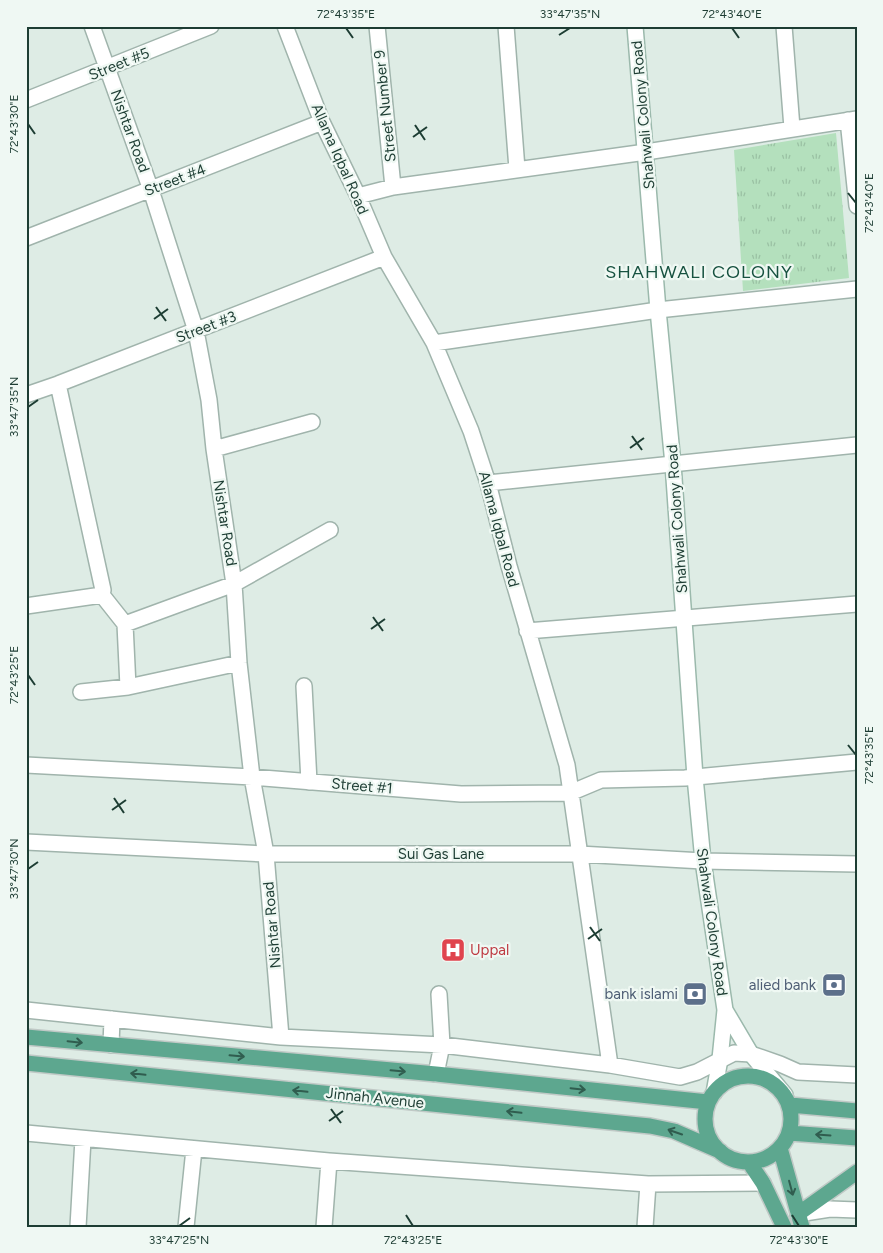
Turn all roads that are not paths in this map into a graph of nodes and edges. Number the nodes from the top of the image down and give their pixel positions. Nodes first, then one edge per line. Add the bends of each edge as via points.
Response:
1 (92, 26) edge
2 (211, 26) edge
3 (286, 26) edge
4 (377, 26) edge
5 (506, 26) edge
6 (635, 26) edge
7 (784, 26) edge
8 (108, 69) junction
9 (26, 100) edge
10 (852, 119) edge
11 (322, 122) junction
12 (792, 128) junction
13 (646, 152) junction
14 (518, 169) junction
15 (393, 187) junction
16 (151, 190) junction
17 (358, 196) junction
18 (857, 206) edge
19 (26, 238) edge
20 (384, 257) junction
21 (857, 289) edge
22 (658, 310) junction
23 (196, 331) junction
24 (434, 343) junction
25 (58, 384) junction
26 (26, 395) edge
27 (312, 422) dead end
28 (857, 445) edge
29 (214, 449) junction
30 (673, 464) junction
31 (488, 483) junction
32 (330, 530) dead end
33 (234, 584) junction
34 (102, 595) junction
35 (857, 604) edge
36 (26, 606) edge
37 (685, 618) junction
38 (125, 624) junction
39 (527, 631) junction
40 (239, 664) junction
41 (304, 686) dead end
42 (128, 687) junction
43 (81, 692) dead end
44 (857, 762) edge
45 (26, 765) edge
46 (252, 777) junction
47 (695, 777) junction
48 (308, 782) junction
49 (570, 793) junction
50 (26, 842) edge
51 (266, 854) junction
52 (579, 854) junction
53 (703, 861) junction
54 (857, 864) edge
55 (439, 994) dead end
56 (26, 1010) edge
57 (725, 1010) junction
58 (112, 1019) junction
59 (26, 1037) edge
60 (281, 1037) junction
61 (111, 1045) junction
62 (442, 1045) junction
63 (751, 1054) junction
64 (720, 1059) junction
65 (26, 1063) edge
66 (610, 1065) junction
67 (436, 1074) junction
68 (857, 1074) edge
69 (711, 1097) junction
70 (787, 1100) junction
71 (857, 1111) edge
72 (26, 1133) edge
73 (789, 1133) junction
74 (857, 1138) edge
75 (83, 1139) junction
76 (194, 1148) junction
77 (780, 1148) junction
78 (720, 1151) junction
79 (329, 1161) junction
80 (749, 1162) junction
81 (857, 1172) edge
82 (764, 1183) junction
83 (648, 1184) junction
84 (857, 1210) edge
85 (800, 1221) edge
86 (78, 1227) edge
87 (186, 1227) edge
88 (324, 1227) edge
89 (645, 1227) edge
90 (784, 1227) edge

1 - 8 street, Nishtar Road
2 - 8 street, Street #5
3 - 11 street, Allama Iqbal Road
4 - 15 street, Street Number 9
5 - 14 street
6 - 13 street, Shahwali Colony Road
7 - 12 street
8 - 9 street, Street #5
8 - 16 street, Nishtar Road
10 - 12 street
10 - 18 street
11 - 16 street, Street #4
11 - 17 street, Allama Iqbal Road
12 - 13 street
13 - 14 street
13 - 22 street, Shahwali Colony Road
14 - 15 street
15 - 17 street
16 - 19 street, Street #4
16 - 23 street, Nishtar Road
17 - 20 street, Allama Iqbal Road
20 - 23 street, Street #3
20 - 24 street, Allama Iqbal Road
21 - 22 street
22 - 24 street
22 - 30 street, Shahwali Colony Road
23 - 25 street, Street #3
23 - 29 street, Nishtar Road
24 - 31 street, Allama Iqbal Road via 471,431
25 - 26 street, Street #3
25 - 34 street
27 - 29 street
28 - 30 street
29 - 33 street, Nishtar Road
30 - 31 street
30 - 37 street, Shahwali Colony Road
31 - 39 street, Allama Iqbal Road
32 - 33 street
33 - 38 street
33 - 40 street, Nishtar Road
34 - 36 street
34 - 38 street
35 - 37 street
37 - 39 street
37 - 47 street, Shahwali Colony Road
38 - 42 street
39 - 49 street, Allama Iqbal Road via 566,765
40 - 42 street
40 - 46 street, Nishtar Road
41 - 48 street
42 - 43 street
44 - 47 street, Street #1
45 - 46 street, Street #1
46 - 48 street, Street #1
46 - 51 street, Nishtar Road
47 - 49 street, Street #1 via 600,780
47 - 53 street, Shahwali Colony Road
48 - 49 street, Street #1 via 461,794
49 - 52 street, Allama Iqbal Road
50 - 51 street, Sui Gas Lane
51 - 52 street, Sui Gas Lane
51 - 60 street, Nishtar Road
52 - 53 street, Sui Gas Lane
52 - 66 street, Allama Iqbal Road
53 - 54 street, Sui Gas Lane
53 - 57 street, Shahwali Colony Road
55 - 62 street
56 - 58 street
57 - 63 street, Shahwali Colony Road
57 - 64 street, Shahwali Colony Road
58 - 60 street
58 - 61 street
59 -> 61 main road, Jinnah Avenue
60 - 62 street
61 -> 67 main road, Jinnah Avenue
62 - 66 street
62 - 67 street
63 - 64 street via 734,1053
63 - 68 street via 798,1072
63 - 70 street, Shahwali Colony Road
64 - 66 street via 680,1077
64 - 69 street, Shahwali Colony Road
78 -> 65 main road, Jinnah Avenue via 674,1131 650,1126
67 -> 69 main road, Jinnah Avenue
69 - 70 main road via 730,1079 750,1075 770,1081
69 - 78 main road via 705,1115 706,1129
70 - 71 main road
70 - 73 main road via 792,1124
72 - 75 street
74 -> 73 main road
73 - 77 main road
75 - 76 street
75 - 86 street
76 - 79 street
76 - 87 street
77 - 80 main road via 771,1156
77 -> 85 main road
78 - 80 main road via 734,1160
79 - 83 street
79 - 88 street
80 - 82 main road
81 - 85 main road
82 - 83 street
82 - 90 main road
83 - 89 street
84 - 85 street via 830,1209

